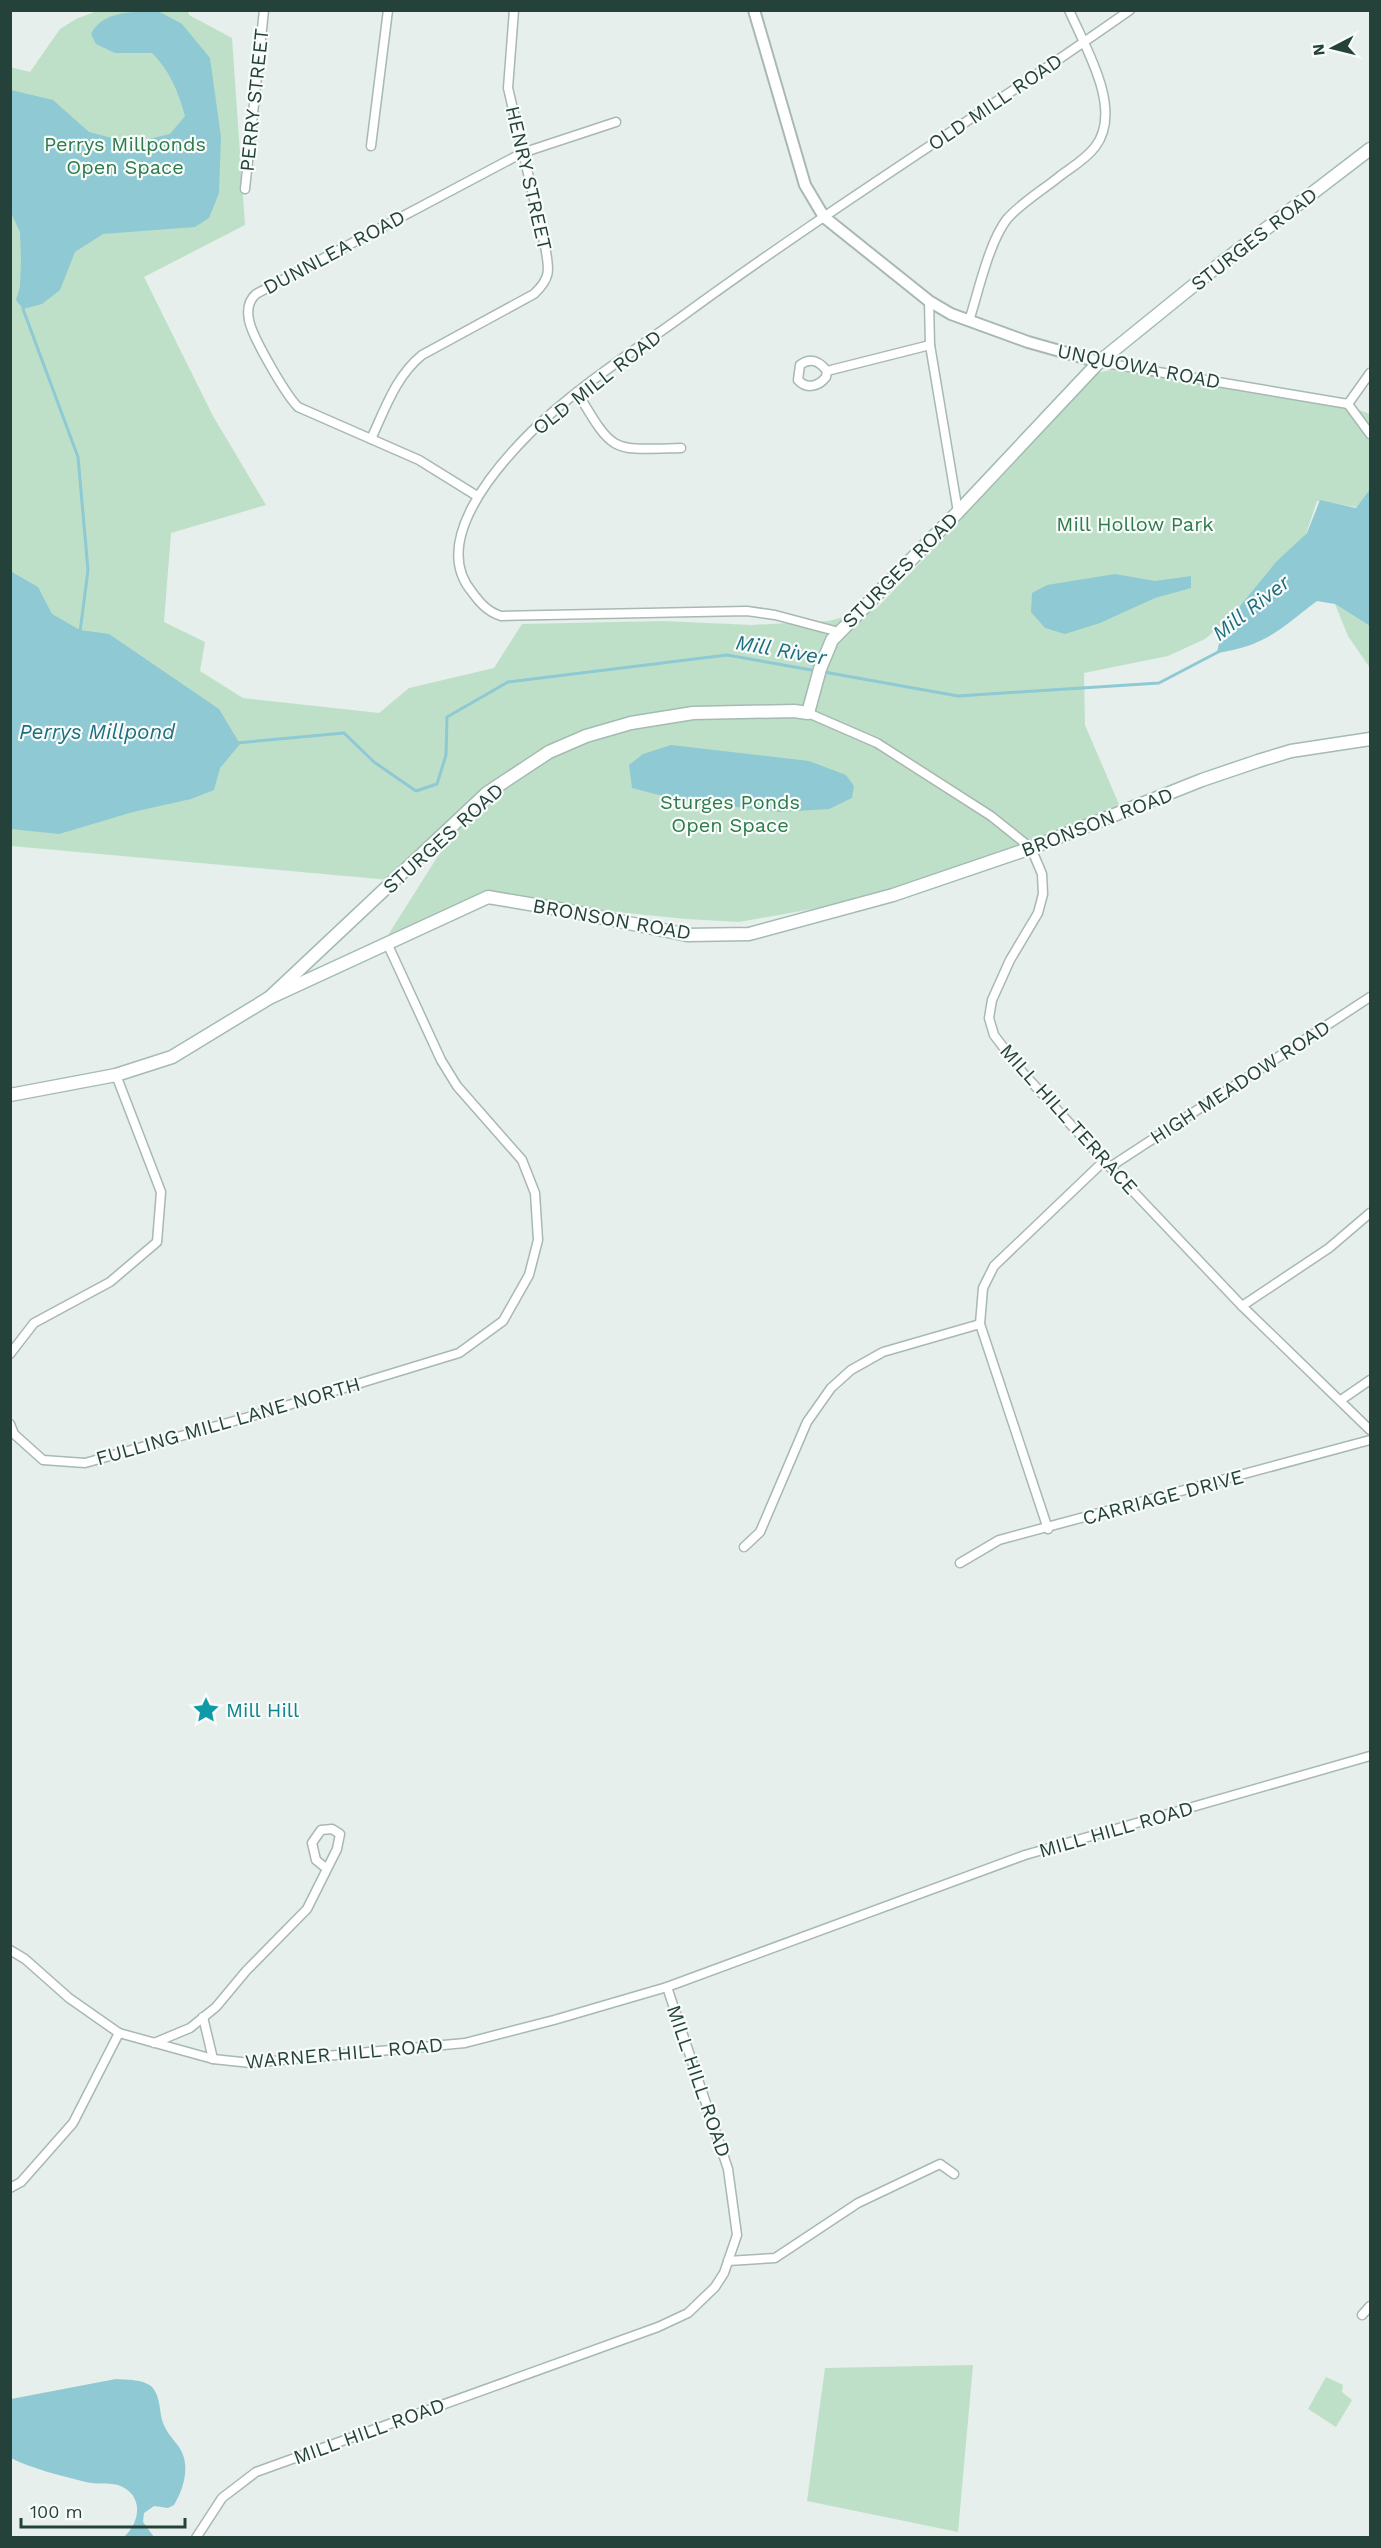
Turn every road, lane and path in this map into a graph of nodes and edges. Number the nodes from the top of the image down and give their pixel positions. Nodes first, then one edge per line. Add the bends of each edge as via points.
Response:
1 (264, 10) edge
2 (388, 10) edge
3 (514, 10) edge
4 (754, 10) edge
5 (1069, 10) edge
6 (1130, 10) edge
7 (1083, 43) junction
8 (616, 122) dead end
9 (371, 146) dead end
10 (1371, 149) edge
11 (522, 153) junction
12 (245, 189) dead end
13 (824, 218) junction
14 (929, 301) junction
15 (969, 321) junction
16 (930, 345) junction
17 (1099, 362) junction
18 (827, 371) dead end
19 (1371, 373) edge
20 (577, 392) junction
21 (1348, 404) junction
22 (1371, 434) edge
23 (371, 439) junction
24 (681, 448) dead end
25 (477, 496) junction
26 (958, 512) junction
27 (836, 636) junction
28 (808, 713) junction
29 (1371, 739) edge
30 (1031, 848) junction
31 (387, 943) junction
32 (1371, 997) edge
33 (269, 998) junction
34 (117, 1075) junction
35 (10, 1095) edge
36 (1107, 1164) junction
37 (1371, 1213) edge
38 (1242, 1306) junction
39 (980, 1324) junction
40 (10, 1354) edge
41 (1371, 1380) edge
42 (1341, 1400) junction
43 (10, 1424) edge
44 (1371, 1430) edge
45 (1371, 1440) edge
46 (1048, 1529) junction
47 (744, 1547) dead end
48 (960, 1563) dead end
49 (1371, 1756) edge
50 (327, 1869) junction
51 (10, 1950) edge
52 (667, 1987) junction
53 (203, 2018) junction
54 (119, 2033) junction
55 (154, 2043) junction
56 (213, 2059) junction
57 (954, 2174) dead end
58 (10, 2188) edge
59 (728, 2261) junction
60 (1371, 2306) edge
61 (1362, 2315) dead end
62 (196, 2538) edge

1 - 12 street, PERRY STREET
2 - 9 street
3 - 11 street, HENRY STREET via 507,81
4 - 13 street, UNQUOWA ROAD via 805,185
5 - 7 street
6 - 7 street, OLD MILL ROAD
7 - 13 street, OLD MILL ROAD
7 - 15 street via 1106,104 1103,133 1086,156 1006,221 996,238
8 - 11 street, DUNNLEA ROAD
10 - 17 main road, STURGES ROAD
11 - 23 street, HENRY STREET via 545,246 547,278 534,294 413,362 400,379
11 - 23 street, DUNNLEA ROAD via 251,299 250,326 292,401 308,413
13 - 14 street, UNQUOWA ROAD
13 - 20 street, OLD MILL ROAD
14 - 15 street, UNQUOWA ROAD
14 - 16 street
15 - 17 street, UNQUOWA ROAD
16 - 18 street
16 - 26 street
17 - 21 street, UNQUOWA ROAD
17 - 26 main road, STURGES ROAD
19 - 21 street
20 - 24 street via 600,430 615,445 635,450
20 - 25 street, OLD MILL ROAD via 531,432
21 - 22 street
23 - 25 street, DUNNLEA ROAD via 419,460
25 - 27 street, OLD MILL ROAD via 466,522 458,565 468,587 497,615 747,611 775,615
26 - 27 main road, STURGES ROAD
27 - 28 main road, STURGES ROAD
28 - 30 street, MILL HILL TERRACE via 877,743 991,816
28 - 33 main road, STURGES ROAD via 693,713 631,723 549,752 487,793
29 - 30 main road, BRONSON ROAD via 1291,751 1250,763
30 - 31 main road, BRONSON ROAD via 892,895 749,933 687,935 488,897
30 - 36 street, MILL HILL TERRACE via 1042,874 1042,898 1038,913 994,994 990,1026 1023,1073
31 - 33 main road, BRONSON ROAD
31 - 43 street, FULLING MILL LANE NORTH via 441,1060 457,1086 522,1160 536,1193 538,1240 529,1275 503,1321 459,1353 85,1462 44,1460 14,1434
32 - 36 street, HIGH MEADOW ROAD
33 - 34 main road, BRONSON ROAD via 172,1057
34 - 35 main road, BRONSON ROAD
34 - 40 street via 161,1192 157,1242 110,1282 34,1323
36 - 38 street, MILL HILL TERRACE
36 - 39 street, HIGH MEADOW ROAD via 994,1266 983,1288
37 - 38 street via 1329,1248
38 - 42 street, MILL HILL TERRACE
39 - 46 street
39 - 47 street via 883,1352 851,1370 831,1388 807,1422 760,1532
41 - 42 street
42 - 44 street, MILL HILL TERRACE
45 - 46 street, CARRIAGE DRIVE
46 - 48 street, CARRIAGE DRIVE via 999,1540
49 - 52 street, MILL HILL ROAD via 1025,1855
50 - 50 street via 340,1834 332,1829 321,1830 312,1843 316,1860
50 - 53 street via 307,1909
51 - 54 street, WARNER HILL ROAD
52 - 56 street, WARNER HILL ROAD via 465,2043 251,2063
52 - 59 street, MILL HILL ROAD via 728,2169 737,2235
53 - 55 street
53 - 56 street
54 - 55 street, WARNER HILL ROAD
54 - 58 street via 73,2123 21,2182
55 - 56 street, WARNER HILL ROAD
57 - 59 street via 940,2164 858,2203 775,2258
59 - 62 street, MILL HILL ROAD via 724,2273 702,2301 688,2313 658,2327 256,2472 222,2498
60 - 61 street

